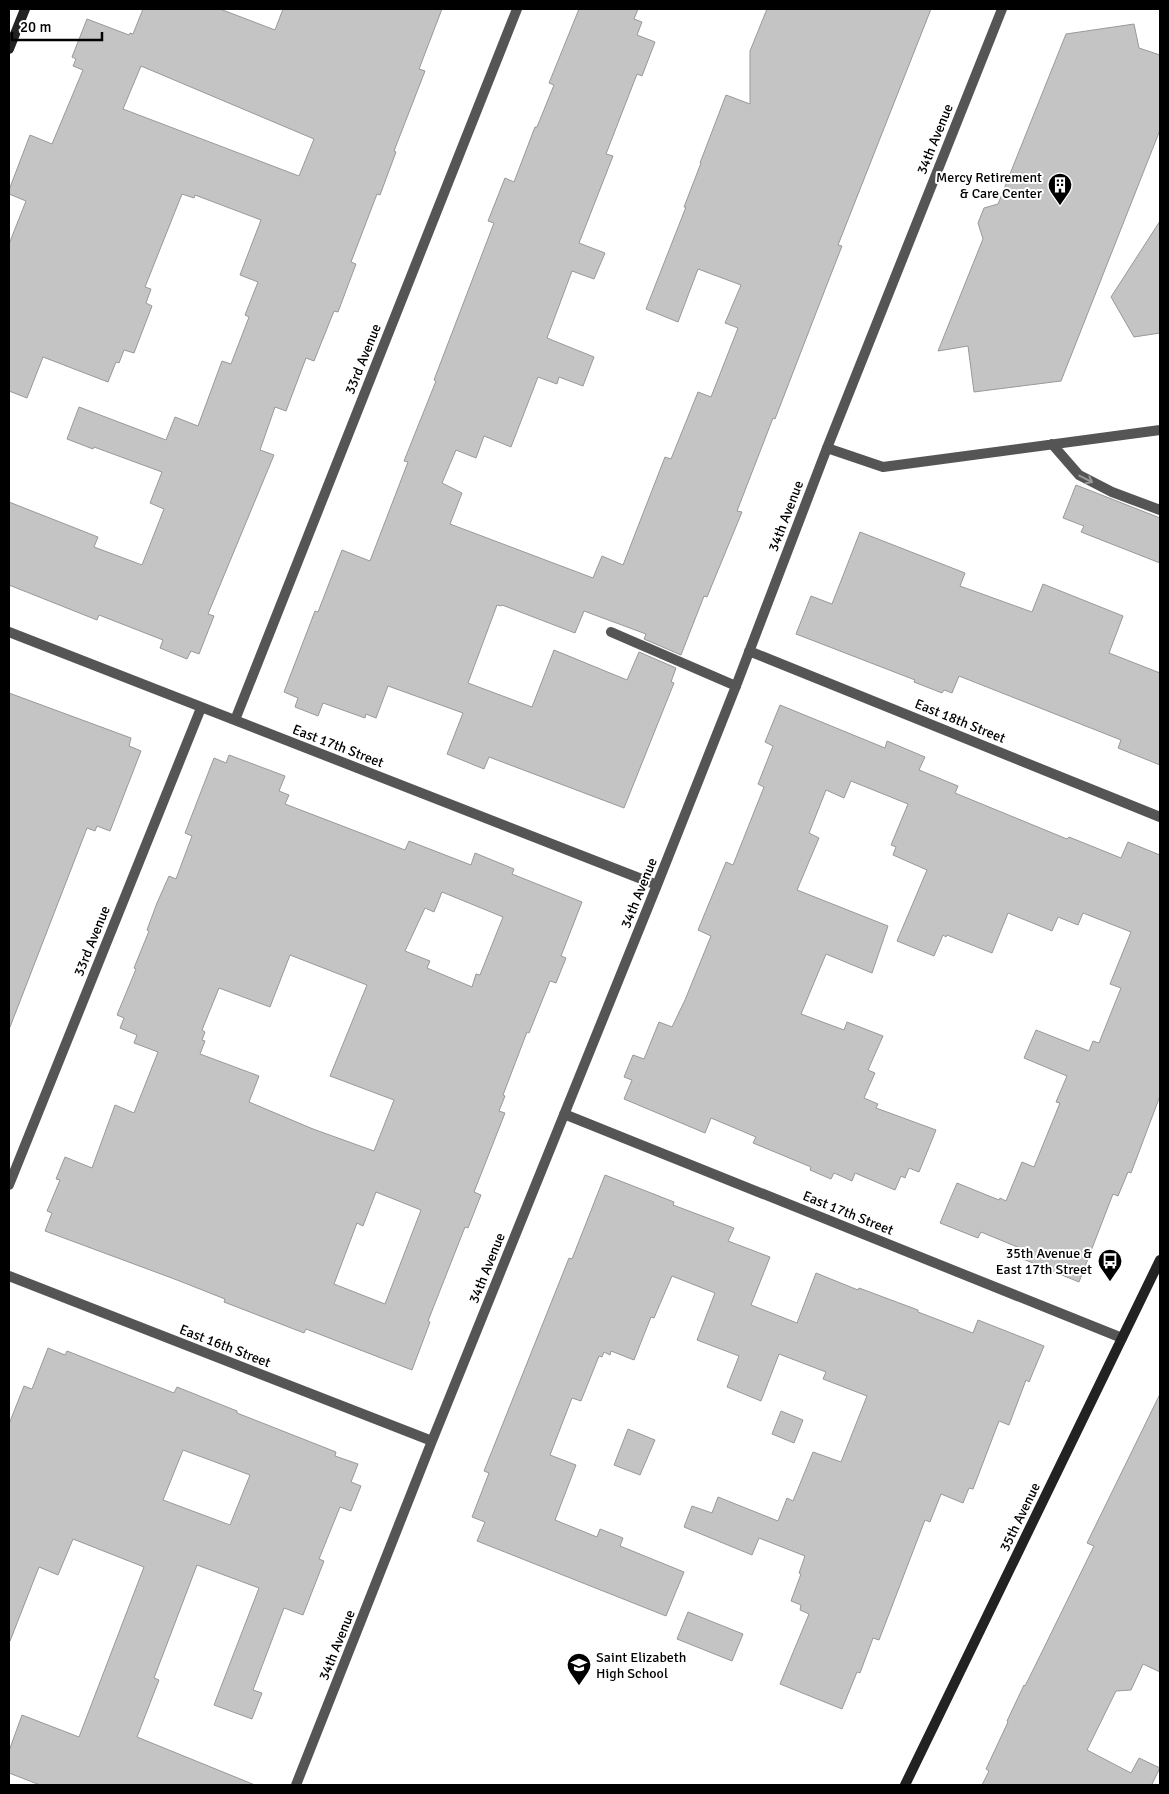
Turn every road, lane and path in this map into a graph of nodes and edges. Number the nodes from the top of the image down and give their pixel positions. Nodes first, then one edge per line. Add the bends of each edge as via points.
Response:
1 (25, 9) edge
2 (517, 9) edge
3 (1002, 9) edge
4 (9, 49) edge
5 (1160, 430) edge
6 (1052, 444) junction
7 (827, 448) junction
8 (1160, 510) edge
9 (9, 632) edge
10 (611, 632) dead end
11 (749, 651) junction
12 (736, 686) junction
13 (201, 708) junction
14 (235, 720) junction
15 (1160, 817) edge
16 (658, 885) junction
17 (564, 1114) junction
18 (9, 1185) edge
19 (1160, 1260) edge
20 (9, 1276) edge
21 (1122, 1338) junction
22 (432, 1441) junction
23 (296, 1785) edge
24 (905, 1785) edge

1 - 4 main road
2 - 14 street, 33rd Avenue
3 - 7 street, 34th Avenue
5 - 6 street
6 - 7 street via 882,467
6 -> 8 street via 1079,475 1112,492
7 - 11 street, 34th Avenue
9 - 13 street, East 17th Street
10 - 12 street
11 - 12 street, 34th Avenue
11 - 15 street, East 18th Street
12 - 16 street, 34th Avenue
13 - 14 street, East 17th Street
13 - 18 street, 33rd Avenue
14 - 16 street, East 17th Street
16 - 17 street, 34th Avenue
17 - 21 street, East 17th Street
17 - 22 street, 34th Avenue
19 - 21 main road, 35th Avenue
20 - 22 street, East 16th Street
21 - 24 main road, 35th Avenue
22 - 23 street, 34th Avenue

